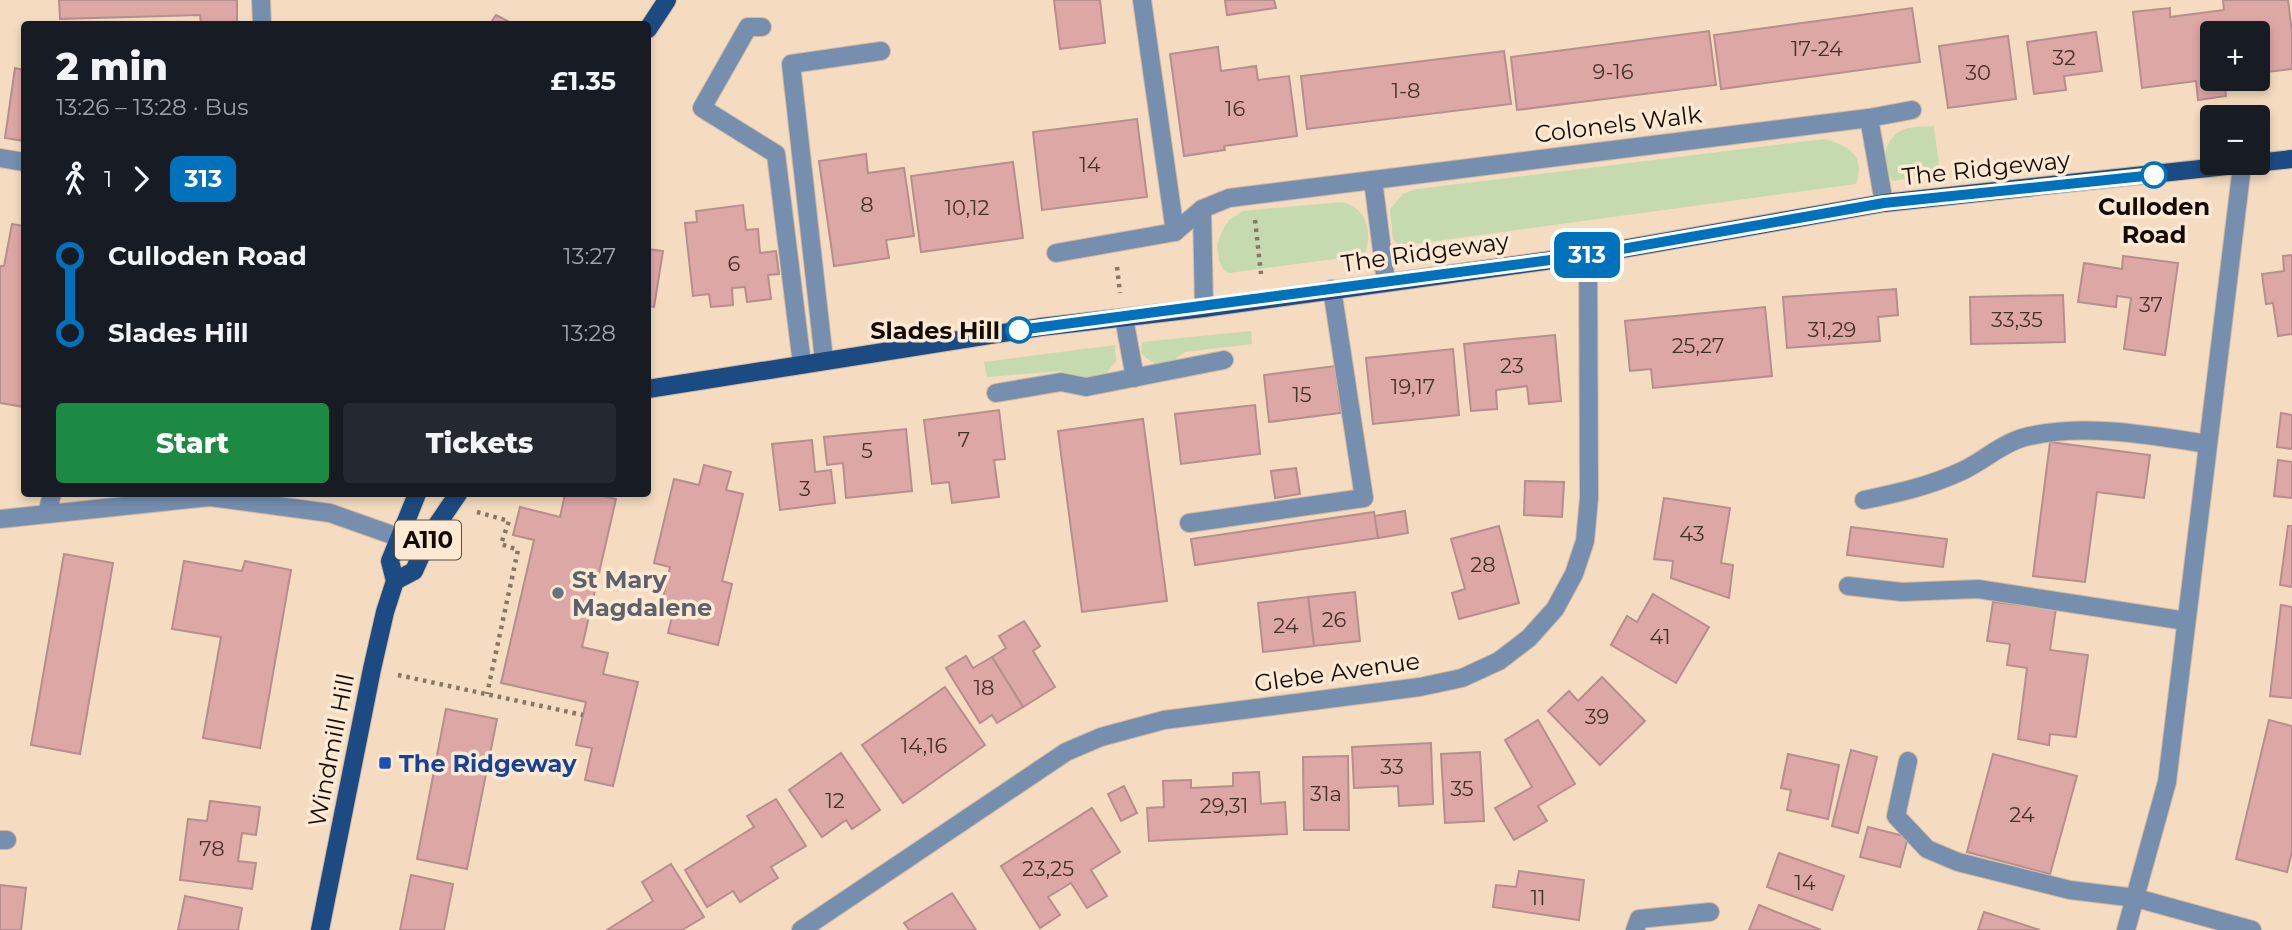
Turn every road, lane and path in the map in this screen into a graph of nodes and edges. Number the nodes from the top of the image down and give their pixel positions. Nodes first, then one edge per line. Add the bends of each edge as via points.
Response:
1 (261, 0) edge
2 (667, 0) edge
3 (1142, 0) edge
4 (262, 21) edge
5 (651, 24) edge
6 (762, 27) dead end
7 (881, 51) dead end
8 (1912, 110) dead end
9 (1869, 118) junction
10 (0, 158) edge
11 (2292, 159) edge
12 (21, 162) edge
13 (2270, 162) edge
14 (2200, 170) edge
15 (2241, 175) edge
16 (1373, 180) junction
17 (1252, 195) junction
18 (1884, 203) junction
19 (1202, 209) junction
20 (1175, 232) junction
21 (1114, 244) junction
22 (1056, 253) dead end
23 (1588, 255) junction
24 (1386, 282) junction
25 (1332, 289) junction
26 (1263, 299) junction
27 (1204, 307) junction
28 (1124, 318) junction
29 (824, 360) junction
30 (1224, 360) dead end
31 (802, 364) junction
32 (1135, 378) junction
33 (651, 389) edge
34 (996, 393) dead end
35 (2208, 444) junction
36 (51, 497) edge
37 (415, 497) edge
38 (456, 497) edge
39 (131, 500) edge
40 (1864, 500) dead end
41 (477, 512) dead end
42 (47, 514) junction
43 (0, 519) edge
44 (509, 521) junction
45 (516, 522) dead end
46 (1189, 523) dead end
47 (398, 537) junction
48 (395, 581) junction
49 (1848, 586) dead end
50 (2186, 621) junction
51 (398, 675) dead end
52 (487, 694) junction
53 (583, 715) dead end
54 (1908, 761) dead end
55 (2136, 898) junction
56 (1710, 912) dead end
57 (320, 930) edge
58 (801, 930) edge
59 (1635, 930) edge
60 (2126, 930) edge
61 (2252, 930) edge

1 - 4 street
2 - 5 main road
3 - 20 street
6 - 31 street via 748,27 702,108 776,154
7 - 29 street via 791,64
8 - 9 street, Colonels Walk
9 - 16 street, Colonels Walk
9 - 18 street
10 - 12 street
11 - 13 main road, The Ridgeway
14 - 18 main road, The Ridgeway
15 - 35 street
16 - 17 street, Colonels Walk
16 - 24 street
17 - 19 street, Colonels Walk
17 - 26 path
18 - 23 main road, The Ridgeway
19 - 20 street, Colonels Walk
19 - 27 street
20 - 21 street, Colonels Walk
21 - 22 street, Colonels Walk
21 - 28 path
23 - 24 main road, The Ridgeway
23 - 58 street, Glebe Avenue via 1589,498 1585,541 1555,609 1529,638 1499,661 1462,678 1164,720 1101,737 1066,752
24 - 25 main road, The Ridgeway
25 - 26 main road, The Ridgeway
25 - 46 street via 1364,498
26 - 27 main road, The Ridgeway
27 - 28 main road, The Ridgeway
28 - 29 main road, The Ridgeway
28 - 32 street
29 - 31 main road, The Ridgeway
30 - 32 street
31 - 33 main road, The Ridgeway
32 - 34 street via 1086,387 1061,382
35 - 40 street via 2063,429 2020,438 1962,471 1912,491
35 - 50 street
36 - 42 street
37 - 47 main road, Windmill Hill / A110
38 - 48 main road, A110 via 430,535 414,571
39 - 42 street
39 - 47 street via 210,497 260,502 330,513
41 - 44 path
42 - 43 street
44 - 45 path
44 - 52 path via 501,544 518,550
47 - 48 main road, Windmill Hill / A110 via 390,561
48 - 57 main road, Windmill Hill / A110 via 372,669
49 - 50 street via 1902,592 1978,589
50 - 55 street via 2167,782
51 - 52 path
52 - 53 path
54 - 55 street via 1896,816 1927,849 1958,862 2070,890
55 - 60 street
55 - 61 street
56 - 59 street via 1639,919

